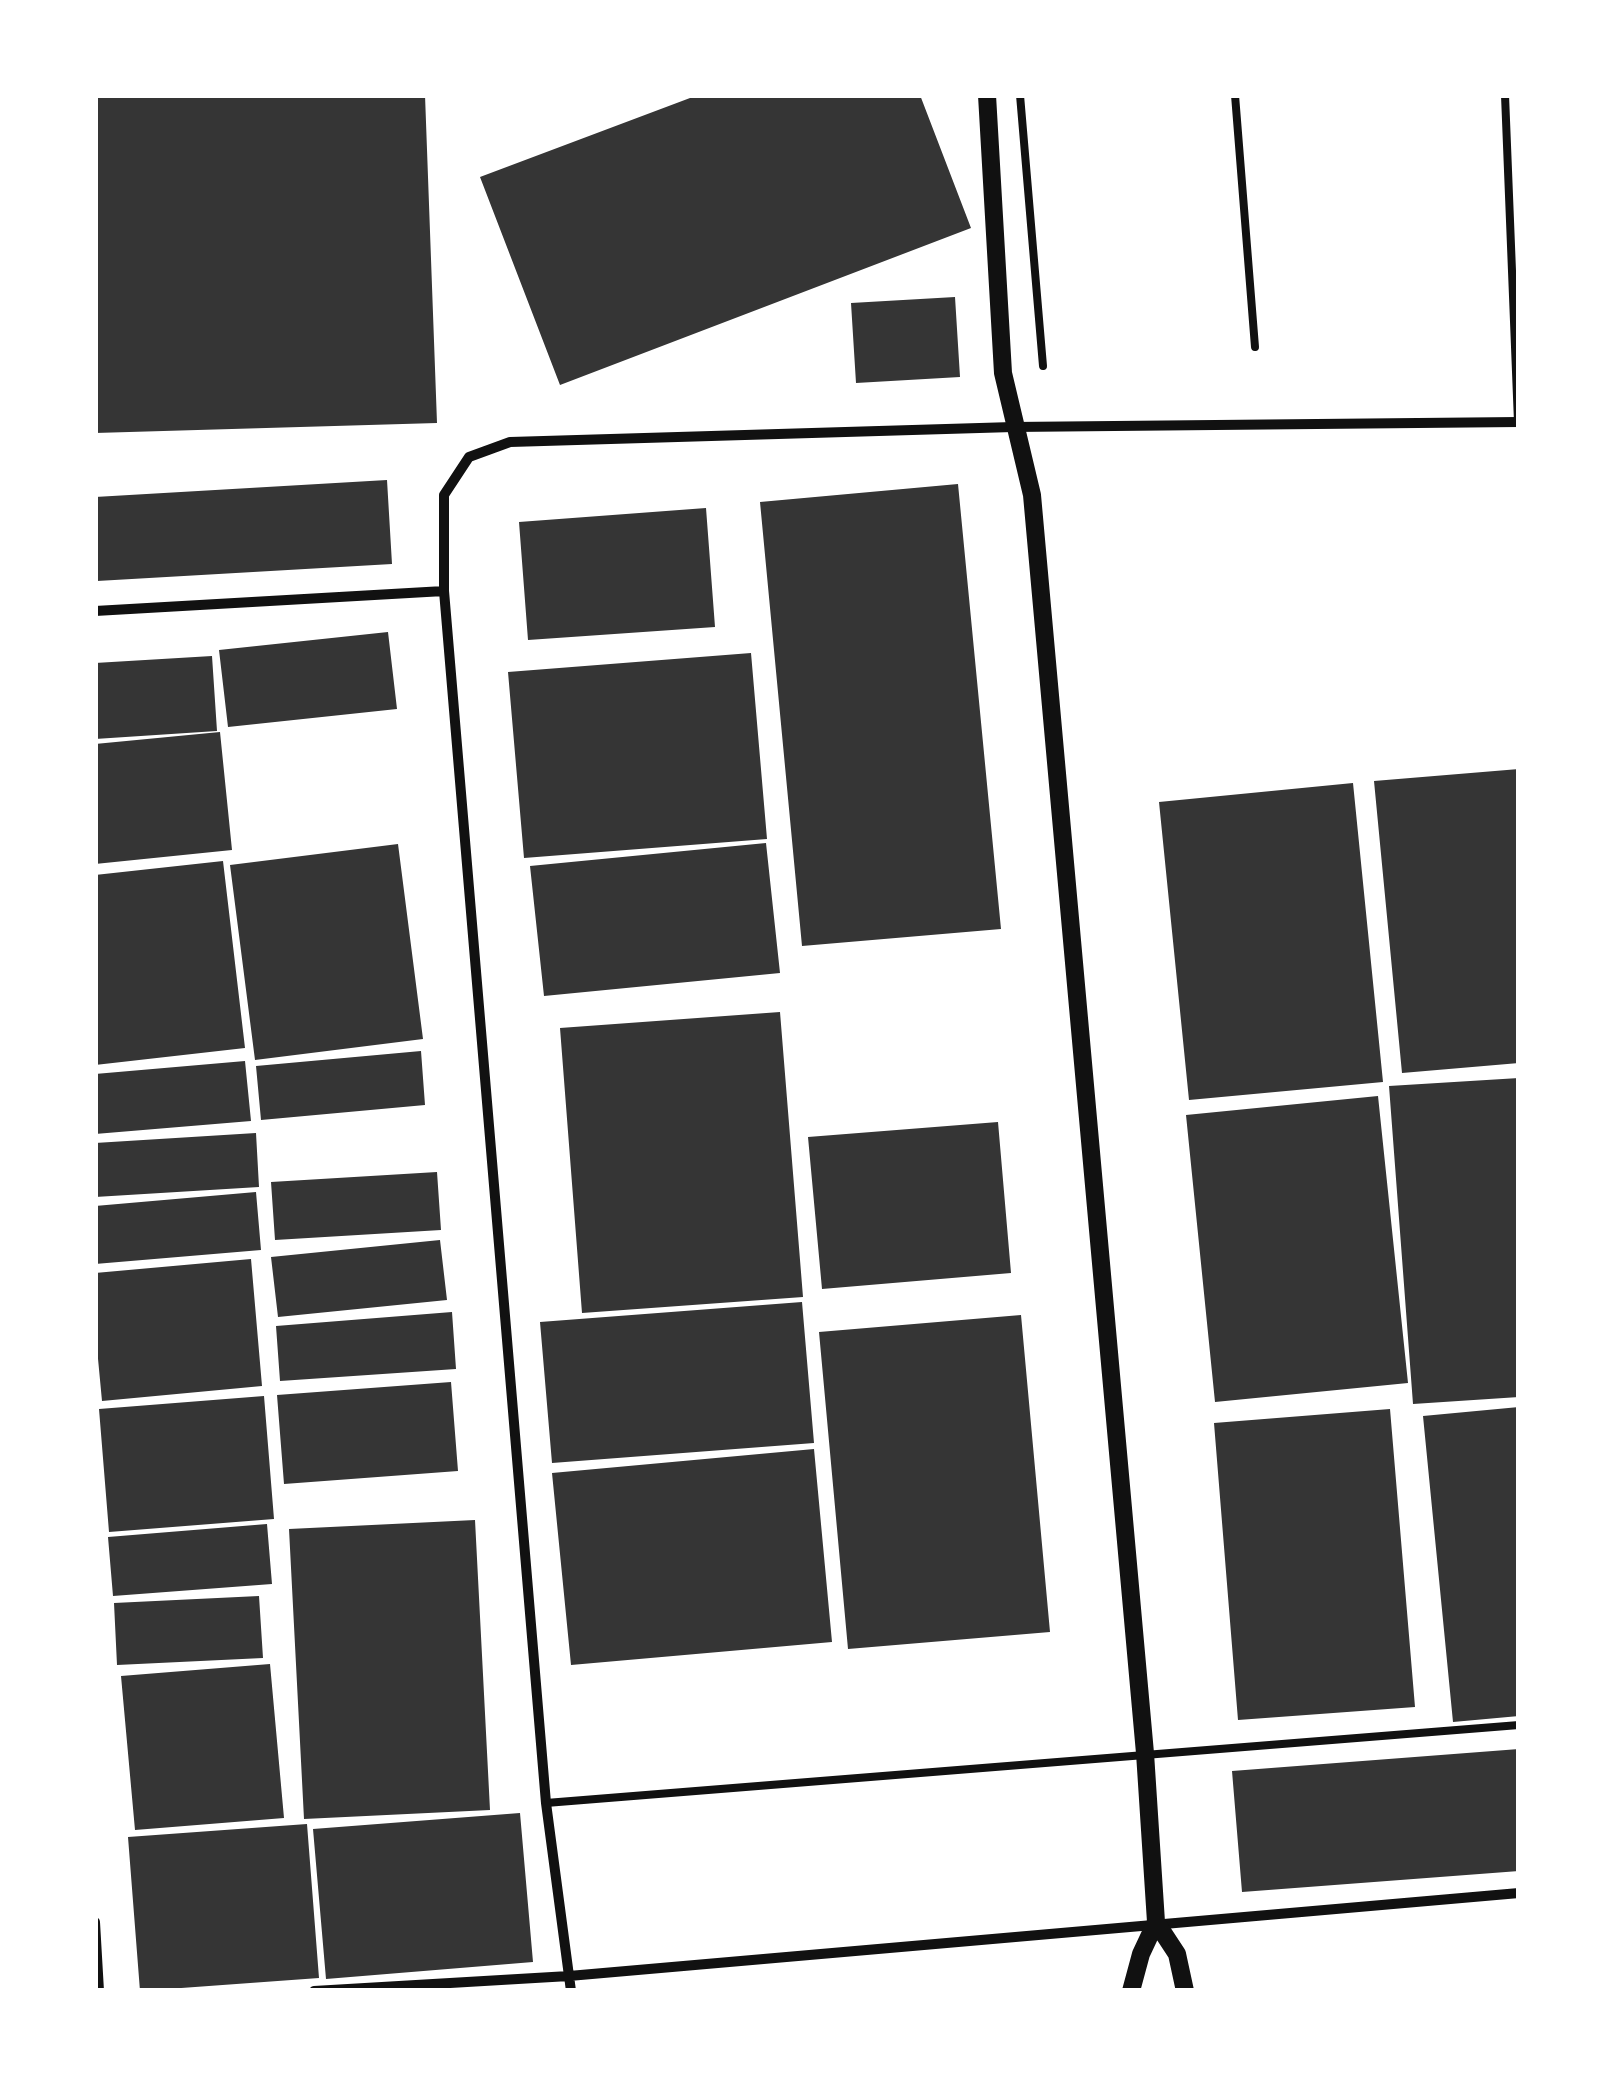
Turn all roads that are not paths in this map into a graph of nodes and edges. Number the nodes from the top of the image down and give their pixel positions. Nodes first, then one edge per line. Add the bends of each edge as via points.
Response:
1 (987, 95) edge
2 (1020, 95) edge
3 (1235, 95) edge
4 (1506, 95) edge
5 (1255, 347) dead end
6 (1043, 366) dead end
7 (1519, 422) edge
8 (1014, 427) junction
9 (444, 590) junction
10 (95, 611) edge
11 (1519, 1725) edge
12 (1145, 1753) junction
13 (546, 1804) junction
14 (1519, 1892) edge
15 (95, 1922) edge
16 (1156, 1922) junction
17 (569, 1976) junction
18 (99, 1991) edge
19 (314, 1991) edge
20 (571, 1991) edge
21 (1131, 1991) edge
22 (1185, 1991) edge

1 - 8 street via 1002,373
2 - 6 lane
3 - 5 lane
4 - 7 lane
7 - 8 street
8 - 9 street via 510,442 469,457 444,495
8 - 12 street via 1032,495
9 - 10 street
9 - 13 street
11 - 12 lane
12 - 13 lane
12 - 16 street
13 - 17 street
14 - 16 street
15 - 18 street
16 - 17 street
16 - 21 street
16 - 22 street via 1177,1954
17 - 19 street
17 - 20 street

